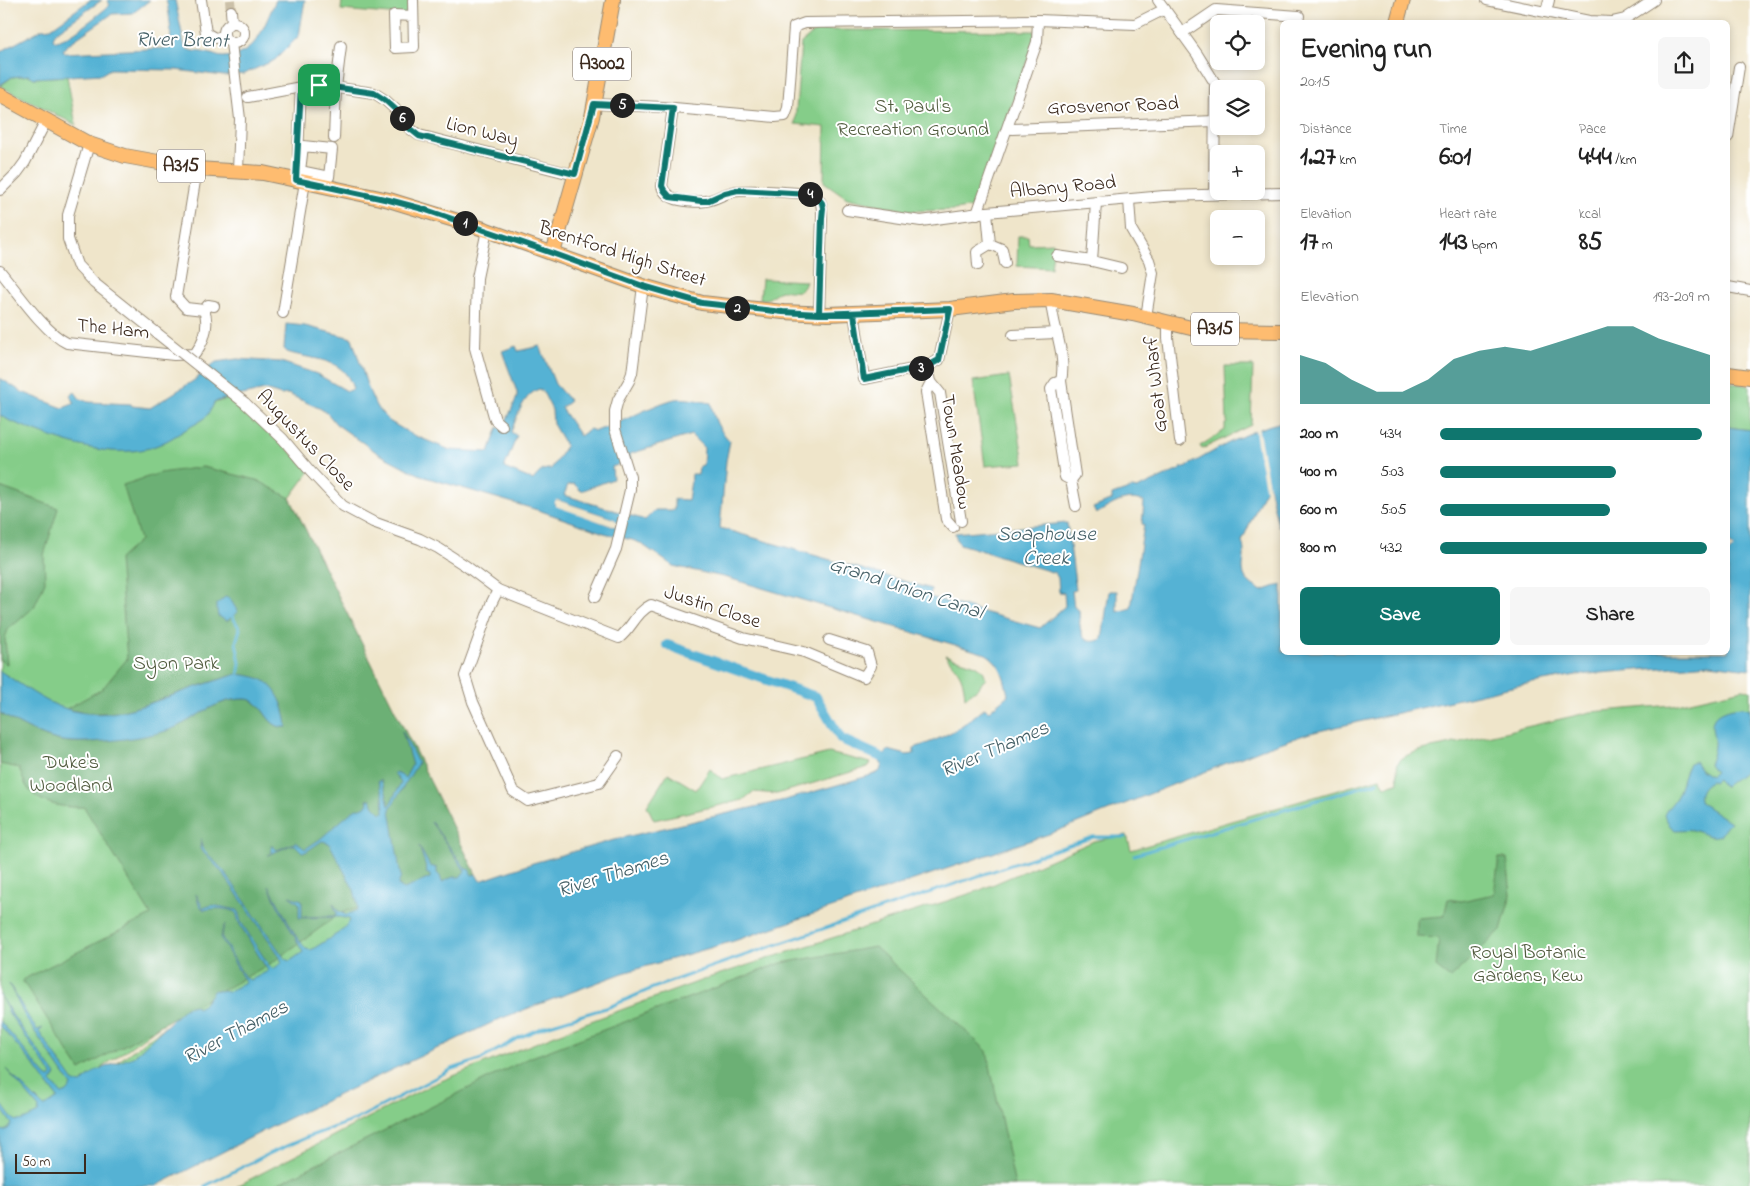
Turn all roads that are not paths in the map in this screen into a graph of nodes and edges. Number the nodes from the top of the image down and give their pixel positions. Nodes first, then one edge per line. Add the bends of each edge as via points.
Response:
1 (201, 0) edge
2 (413, 0) edge
3 (613, 0) edge
4 (1158, 0) edge
5 (1403, 0) edge
6 (1487, 0) edge
7 (1549, 0) edge
8 (1654, 0) edge
9 (1164, 10) junction
10 (231, 12) tunnel mouth
11 (1546, 12) junction
12 (413, 16) dead end
13 (1038, 20) junction
14 (1298, 20) edge
15 (1398, 20) edge
16 (1584, 20) edge
17 (1621, 20) edge
18 (232, 23) junction
19 (1182, 33) junction
20 (229, 44) junction
21 (341, 46) dead end
22 (1739, 66) dead end
23 (1213, 80) edge
24 (301, 87) junction
25 (336, 87) junction
26 (0, 95) edge
27 (248, 97) dead end
28 (594, 104) junction
29 (673, 108) junction
30 (1210, 120) edge
31 (46, 121) junction
32 (1730, 123) edge
33 (1012, 129) dead end
34 (334, 138) dead end
35 (89, 144) junction
36 (197, 169) junction
37 (238, 171) junction
38 (575, 174) junction
39 (301, 181) junction
40 (0, 190) edge
41 (1265, 193) edge
42 (1280, 193) edge
43 (1210, 194) edge
44 (1129, 200) junction
45 (1096, 203) junction
46 (847, 210) dead end
47 (982, 213) junction
48 (487, 230) junction
49 (990, 244) junction
50 (552, 253) junction
51 (1057, 256) dead end
52 (1092, 261) junction
53 (1005, 263) dead end
54 (978, 265) dead end
55 (1121, 268) dead end
56 (0, 270) edge
57 (643, 286) junction
58 (1730, 287) edge
59 (1750, 291) edge
60 (1050, 300) junction
61 (214, 306) dead end
62 (950, 309) junction
63 (283, 313) dead end
64 (205, 314) junction
65 (819, 314) junction
66 (854, 314) junction
67 (1146, 317) junction
68 (1168, 323) junction
69 (1280, 331) edge
70 (1056, 333) junction
71 (1013, 335) dead end
72 (928, 366) junction
73 (1730, 374) edge
74 (1750, 377) edge
75 (931, 382) junction
76 (502, 426) dead end
77 (1180, 441) dead end
78 (1076, 506) dead end
79 (498, 590) junction
80 (595, 598) dead end
81 (829, 640) dead end
82 (618, 756) dead end

1 - 20 street via 206,33
2 - 12 street
3 - 28 main road, A3002
4 - 9 street
5 - 15 main road
6 - 11 street
7 - 11 street
8 - 17 street
9 - 13 street via 1135,24
9 - 19 street
10 - 18 street
11 - 16 street
13 - 29 street via 799,24 794,27 785,116
13 - 47 street via 1037,42
14 - 19 street via 1299,16 1216,10
18 - 20 street via 226,27
18 - 20 street via 241,26 244,35 241,41
19 - 23 street
20 - 37 street via 240,119
21 - 25 street
22 - 32 street
24 - 25 street, Lion Way
24 - 27 street, Lion Way
24 - 39 street
25 - 34 street
25 - 38 street, Lion Way via 374,93 396,110 419,136
26 - 31 main road, Brentford High Street / A315
28 - 29 street
28 - 38 main road, A3002
29 - 65 street via 662,186 667,195 707,201 738,190 802,193 815,196 822,203
30 - 33 street, Grosvenor Road
31 - 35 main road, Brentford High Street / A315
31 - 40 street via 25,162
35 - 36 main road, Brentford High Street / A315 via 125,156
35 - 79 street, Augustus Close, bridge via 68,215 68,239 76,265 94,283 245,403 283,439 343,506 373,522 438,548
36 - 37 main road, Brentford High Street / A315
36 - 64 street via 176,297 186,308
37 - 39 main road, Brentford High Street / A315
38 - 50 main road, A3002
39 - 48 main road, Brentford High Street / A315 via 398,202
39 - 63 street
41 - 42 street, Albany Road
43 - 44 street, Albany Road
44 - 45 street, Albany Road
44 - 67 street via 1131,229 1154,273
45 - 47 street, Albany Road
45 - 52 street
46 - 47 street, Albany Road via 921,221
47 - 49 street
48 - 50 main road, Brentford High Street / A315
48 - 76 street via 477,278 474,348 495,420
49 - 53 street via 1002,249
49 - 54 street via 977,252
50 - 57 main road, Brentford High Street / A315
51 - 52 street
52 - 55 street
56 - 64 street, The Ham via 59,340 67,343 174,355 194,354 203,343
57 - 65 main road, Brentford High Street / A315 via 702,303
57 - 80 street via 632,373 615,411 614,429 630,477 630,490 616,549
58 - 59 street
60 - 62 main road, Brentford High Street / A315
60 - 67 main road, Brentford High Street / A315
60 - 70 street
61 - 64 street via 208,306
62 - 66 main road, Brentford High Street / A315
62 - 72 street via 939,360
65 - 66 main road, Brentford High Street / A315
66 - 72 street via 864,379
67 - 68 main road, Brentford High Street / A315
68 - 69 main road, Brentford High Street / A315 via 1191,328
68 - 77 street, Goat Wharf
70 - 71 street
70 - 78 street via 1060,341 1062,379 1051,389 1065,477 1071,480
72 - 75 street, Town Meadow
73 - 74 main road
75 - 75 street, Town Meadow via 926,392 946,519 957,524 940,393
79 - 81 street, Justin Close via 620,638 642,609 651,605 742,638 804,652 864,677 872,666 867,652
79 - 82 street via 465,676 473,702 513,791 528,801 599,783

